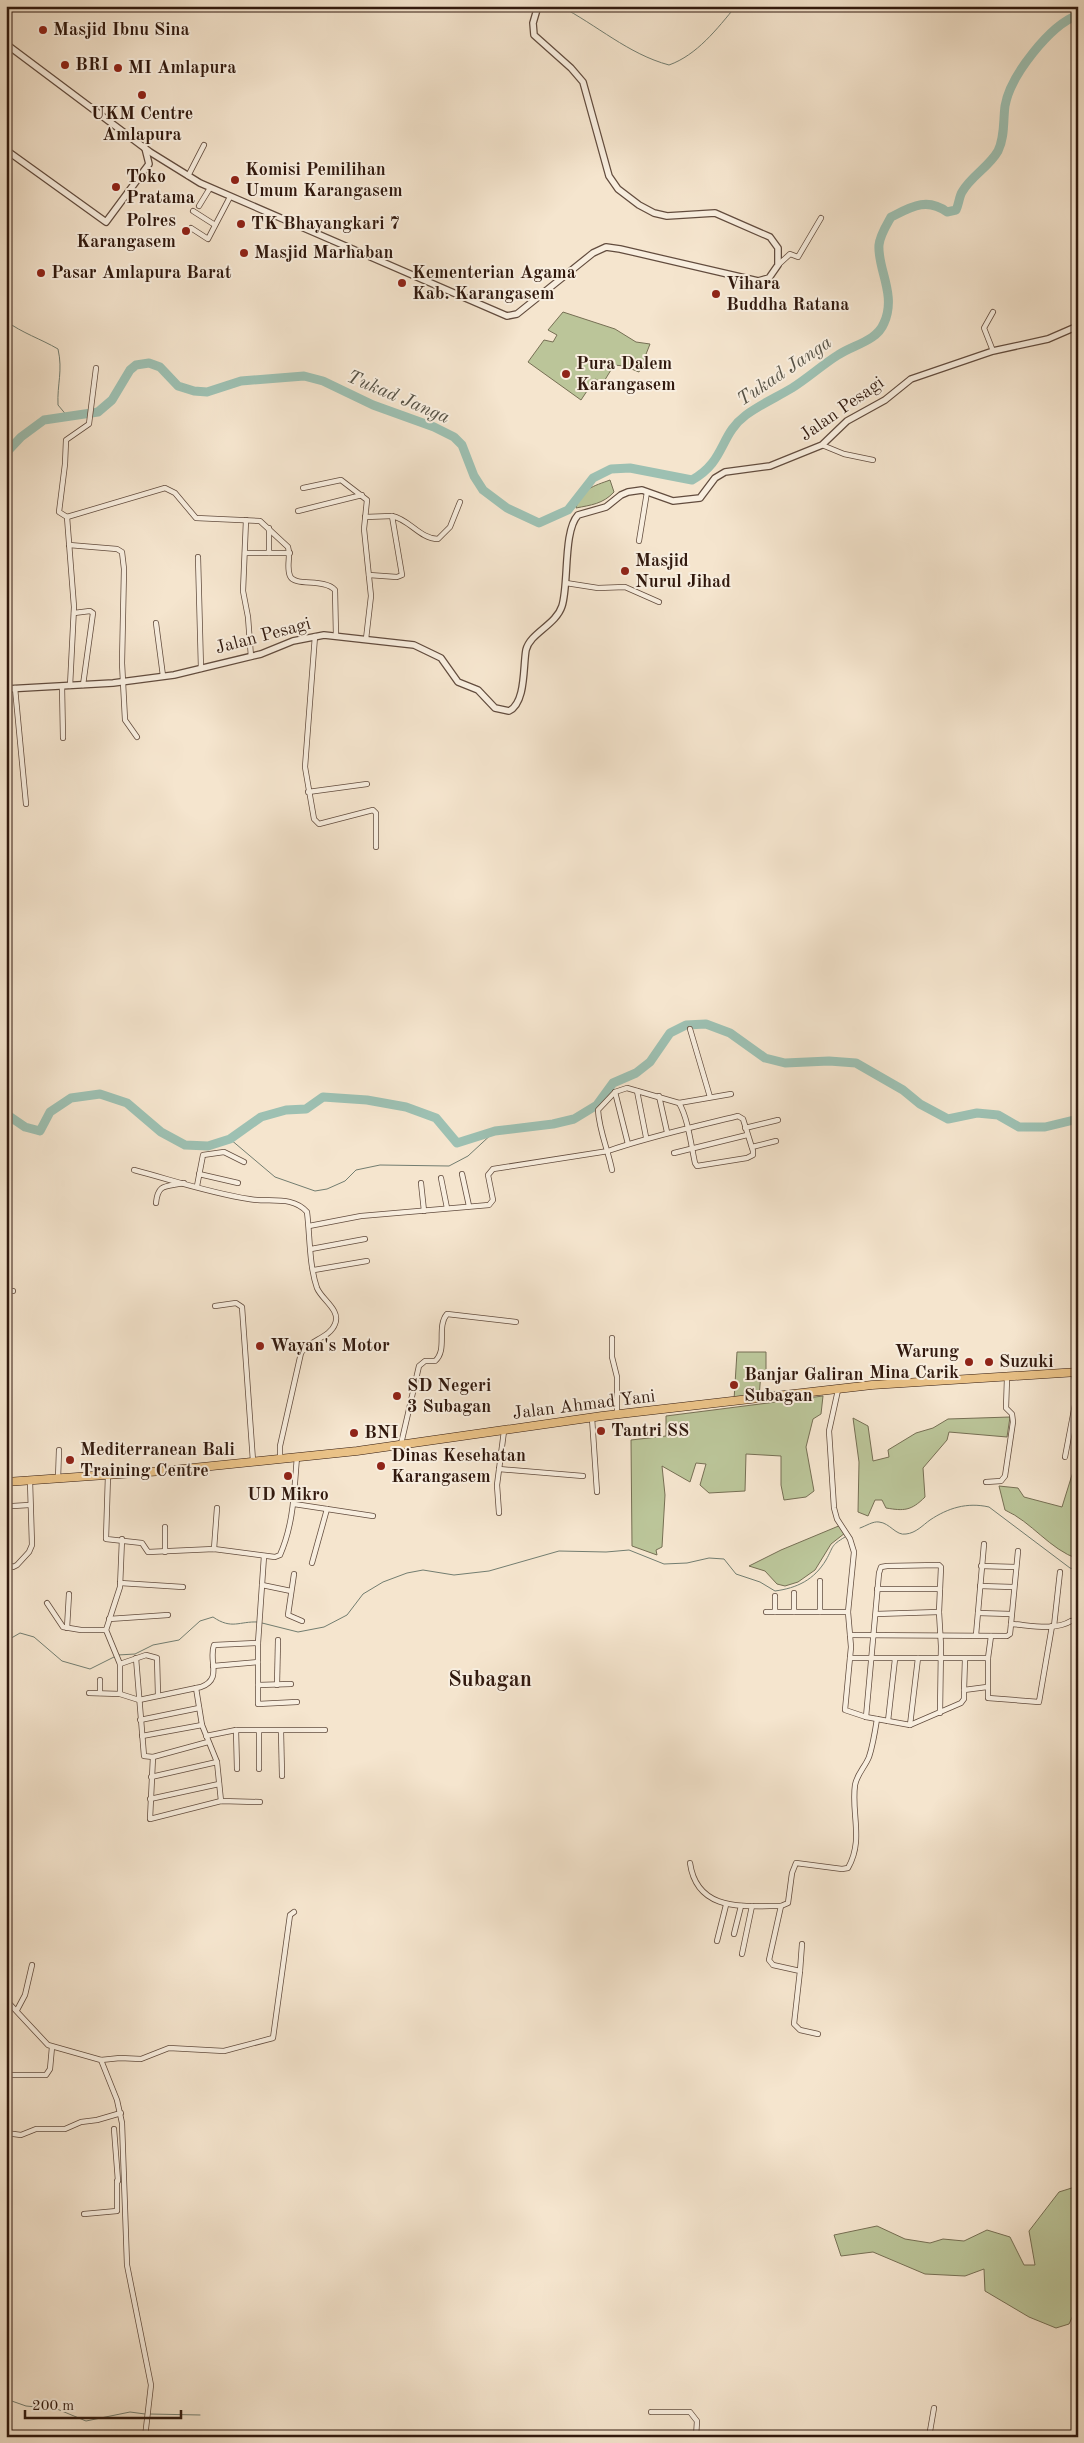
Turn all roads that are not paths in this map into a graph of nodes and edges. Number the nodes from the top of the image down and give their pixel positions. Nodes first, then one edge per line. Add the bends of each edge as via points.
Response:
1 (538, 6) edge
2 (7, 46) edge
3 (204, 145) dead end
4 (145, 148) junction
5 (6, 150) edge
6 (160, 158) junction
7 (149, 164) junction
8 (188, 176) junction
9 (210, 188) junction
10 (230, 197) junction
11 (199, 206) dead end
12 (193, 211) dead end
13 (821, 218) dead end
14 (215, 225) junction
15 (191, 228) dead end
16 (778, 265) junction
17 (993, 312) dead end
18 (1078, 326) edge
19 (993, 351) junction
20 (96, 368) dead end
21 (822, 445) junction
22 (873, 460) dead end
23 (303, 488) dead end
24 (647, 492) junction
25 (362, 495) junction
26 (460, 502) dead end
27 (298, 511) dead end
28 (392, 516) junction
29 (67, 517) junction
30 (366, 517) junction
31 (246, 520) junction
32 (269, 528) junction
33 (639, 541) dead end
34 (69, 545) junction
35 (245, 552) junction
36 (269, 553) junction
37 (290, 553) junction
38 (198, 557) dead end
39 (6, 568) edge
40 (370, 575) junction
41 (566, 583) junction
42 (659, 602) dead end
43 (74, 613) junction
44 (156, 623) dead end
45 (315, 636) junction
46 (336, 636) junction
47 (366, 639) junction
48 (251, 657) junction
49 (201, 669) junction
50 (163, 676) junction
51 (123, 683) junction
52 (83, 685) junction
53 (62, 686) junction
54 (70, 686) junction
55 (14, 688) junction
56 (7, 689) edge
57 (137, 737) dead end
58 (63, 738) dead end
59 (367, 784) dead end
60 (308, 792) junction
61 (26, 804) dead end
62 (376, 847) dead end
63 (690, 1029) dead end
64 (637, 1091) junction
65 (615, 1092) junction
66 (731, 1094) dead end
67 (659, 1096) junction
68 (710, 1097) junction
69 (679, 1103) junction
70 (778, 1120) dead end
71 (686, 1128) junction
72 (745, 1128) junction
73 (667, 1132) junction
74 (747, 1134) junction
75 (646, 1137) junction
76 (776, 1141) dead end
77 (628, 1144) junction
78 (752, 1147) junction
79 (692, 1148) junction
80 (608, 1151) junction
81 (674, 1153) dead end
82 (244, 1162) dead end
83 (134, 1170) dead end
84 (612, 1170) dead end
85 (199, 1174) junction
86 (462, 1174) dead end
87 (441, 1178) dead end
88 (421, 1182) dead end
89 (185, 1183) junction
90 (238, 1183) dead end
91 (197, 1186) junction
92 (156, 1203) dead end
93 (469, 1206) junction
94 (447, 1208) junction
95 (424, 1211) junction
96 (309, 1226) junction
97 (365, 1239) dead end
98 (311, 1249) junction
99 (367, 1261) dead end
100 (314, 1270) junction
101 (6, 1291) edge
102 (14, 1291) dead end
103 (214, 1306) dead end
104 (516, 1322) dead end
105 (612, 1338) dead end
106 (1076, 1372) edge
107 (1007, 1378) junction
108 (838, 1390) junction
109 (617, 1415) junction
110 (592, 1418) junction
111 (504, 1431) junction
112 (401, 1444) junction
113 (59, 1450) dead end
114 (280, 1457) junction
115 (297, 1457) junction
116 (1065, 1457) dead end
117 (253, 1461) junction
118 (499, 1469) junction
119 (108, 1475) junction
120 (583, 1476) dead end
121 (58, 1480) junction
122 (30, 1481) junction
123 (6, 1482) edge
124 (986, 1482) dead end
125 (597, 1492) dead end
126 (294, 1504) junction
127 (29, 1505) junction
128 (13, 1506) dead end
129 (216, 1508) dead end
130 (327, 1509) junction
131 (499, 1513) dead end
132 (373, 1516) dead end
133 (165, 1527) dead end
134 (122, 1539) junction
135 (984, 1544) dead end
136 (214, 1549) junction
137 (1018, 1551) dead end
138 (166, 1552) junction
139 (264, 1556) junction
140 (6, 1563) edge
141 (312, 1563) dead end
142 (982, 1566) junction
143 (1016, 1566) junction
144 (1060, 1572) dead end
145 (294, 1574) dead end
146 (820, 1581) dead end
147 (120, 1584) junction
148 (262, 1585) junction
149 (980, 1586) junction
150 (183, 1587) dead end
151 (1013, 1587) junction
152 (940, 1589) junction
153 (877, 1590) junction
154 (291, 1591) junction
155 (794, 1593) dead end
156 (69, 1594) dead end
157 (775, 1596) dead end
158 (47, 1603) dead end
159 (766, 1612) dead end
160 (775, 1612) junction
161 (794, 1612) junction
162 (820, 1612) junction
163 (848, 1612) junction
164 (939, 1612) junction
165 (978, 1613) junction
166 (876, 1614) junction
167 (1011, 1614) junction
168 (168, 1615) dead end
169 (109, 1619) junction
170 (302, 1621) dead end
171 (1072, 1621) dead end
172 (1011, 1624) junction
173 (1053, 1626) junction
174 (67, 1628) junction
175 (106, 1630) junction
176 (850, 1635) junction
177 (874, 1635) junction
178 (940, 1635) junction
179 (976, 1635) junction
180 (991, 1636) junction
181 (278, 1640) dead end
182 (258, 1643) junction
183 (136, 1658) junction
184 (850, 1658) junction
185 (918, 1658) junction
186 (988, 1658) junction
187 (872, 1659) junction
188 (895, 1659) junction
189 (941, 1659) junction
190 (965, 1659) junction
191 (258, 1662) junction
192 (120, 1663) junction
193 (213, 1666) junction
194 (100, 1680) dead end
195 (277, 1684) junction
196 (291, 1684) dead end
197 (258, 1685) junction
198 (987, 1687) junction
199 (196, 1688) junction
200 (964, 1690) junction
201 (89, 1693) dead end
202 (100, 1693) junction
203 (120, 1694) junction
204 (158, 1696) junction
205 (139, 1700) junction
206 (297, 1702) dead end
207 (199, 1708) junction
208 (940, 1712) junction
209 (866, 1717) junction
210 (877, 1719) junction
211 (140, 1720) junction
212 (888, 1721) junction
213 (202, 1725) junction
214 (910, 1725) junction
215 (236, 1730) junction
216 (325, 1730) dead end
217 (259, 1731) junction
218 (281, 1731) junction
219 (142, 1736) junction
220 (206, 1736) junction
221 (208, 1742) junction
222 (153, 1757) junction
223 (216, 1762) junction
224 (259, 1769) dead end
225 (237, 1770) dead end
226 (282, 1776) dead end
227 (152, 1777) junction
228 (219, 1784) junction
229 (150, 1799) junction
230 (222, 1801) junction
231 (260, 1802) dead end
232 (690, 1863) dead end
233 (726, 1904) junction
234 (742, 1906) junction
235 (752, 1906) junction
236 (781, 1906) junction
237 (294, 1912) dead end
238 (734, 1934) dead end
239 (717, 1941) dead end
240 (802, 1944) dead end
241 (742, 1954) dead end
242 (32, 1965) dead end
243 (800, 1970) junction
244 (6, 2000) edge
245 (17, 2010) junction
246 (818, 2034) dead end
247 (52, 2047) junction
248 (101, 2060) junction
249 (6, 2074) edge
250 (121, 2113) junction
251 (114, 2129) dead end
252 (6, 2133) edge
253 (117, 2181) junction
254 (124, 2181) junction
255 (84, 2214) dead end
256 (934, 2408) dead end
257 (651, 2412) dead end
258 (145, 2437) edge
259 (696, 2437) edge
260 (929, 2437) edge

1 - 16 street via 533,30 536,38 571,68 586,88 609,176 618,190 654,213 674,216 715,213 754,228 775,243 779,252
2 - 4 street
3 - 8 street
4 - 6 street
4 - 7 street
5 - 7 street via 106,222
6 - 7 street
6 - 8 street
8 - 9 street
9 - 10 street
9 - 11 street
10 - 14 street
10 - 16 street via 509,316 526,308 597,250 606,247 758,281 769,278
12 - 14 street
13 - 16 street via 798,257 790,254
14 - 15 street via 208,239
17 - 19 street via 984,328
18 - 19 street, Jalan Pesagi via 1052,338
19 - 21 street, Jalan Pesagi via 906,382 885,400 847,421
20 - 29 street via 87,426 65,442 66,464 59,512
21 - 22 street
21 - 24 street, Jalan Pesagi via 770,466 725,472 715,478 700,498 665,500
23 - 25 street via 341,480
24 - 33 street
24 - 41 street, Jalan Pesagi via 625,492 606,507 576,517 568,552
25 - 27 street
25 - 30 street via 368,502
26 - 28 street via 450,528 438,540
28 - 30 street
28 - 40 street via 402,576
29 - 31 street via 165,488 176,493 196,518
29 - 34 street
30 - 40 street via 364,529
31 - 32 street via 260,521
31 - 35 street
32 - 36 street
32 - 37 street via 286,543
34 - 43 street
34 - 51 street via 122,552
35 - 36 street
35 - 48 street via 243,597
36 - 37 street
37 - 46 street via 291,578 323,583 335,590
38 - 49 street
39 - 56 street via 9,573
40 - 47 street
41 - 42 street via 598,588 625,587
41 - 47 street, Jalan Pesagi via 558,615 527,647 522,688 509,711 495,708 478,690 458,682 444,661 430,652 408,642
43 - 52 street via 92,613
43 - 54 street
44 - 50 street
45 - 46 street, Jalan Pesagi
45 - 48 street, Jalan Pesagi
45 - 60 street via 305,758
46 - 47 street, Jalan Pesagi
48 - 49 street, Jalan Pesagi
49 - 50 street, Jalan Pesagi
50 - 51 street, Jalan Pesagi
51 - 52 street, Jalan Pesagi
51 - 57 street via 126,722
52 - 54 street, Jalan Pesagi
53 - 54 street, Jalan Pesagi
53 - 55 street, Jalan Pesagi
53 - 58 street
55 - 56 street, Jalan Pesagi
55 - 61 street
59 - 60 street
60 - 62 street via 314,819 319,824 373,810 376,813
63 - 68 street
64 - 65 street via 627,1088
64 - 67 street
64 - 75 street
65 - 77 street
65 - 80 street via 598,1110
66 - 68 street
67 - 69 street
67 - 73 street
68 - 69 street
69 - 71 street
70 - 72 street
71 - 72 street via 738,1116
71 - 73 street
71 - 79 street
72 - 74 street
73 - 75 street
74 - 78 street
74 - 79 street
75 - 77 street
76 - 78 street
77 - 80 street
78 - 79 street via 750,1157 701,1167 696,1164
79 - 81 street
80 - 84 street
80 - 93 street via 493,1169 488,1175 492,1203 489,1206
82 - 85 street via 224,1152 203,1155
83 - 89 street
85 - 90 street
85 - 91 street
86 - 93 street
87 - 94 street
88 - 95 street
89 - 91 street
89 - 92 street via 160,1188
91 - 96 street via 250,1200 295,1204 307,1212
93 - 94 street
94 - 95 street
95 - 96 street via 361,1216
96 - 98 street
97 - 98 street
98 - 100 street
99 - 100 street
100 - 114 street via 318,1289 335,1312 336,1322 331,1330 301,1353
101 - 102 street
103 - 117 street via 236,1303 242,1307
104 - 112 street via 447,1314 442,1324 440,1355 435,1361 425,1361 419,1366
105 - 109 street
106 - 107 highway, Jalan Ahmad Yani
106 - 116 street via 1078,1394
107 - 108 highway, Jalan Ahmad Yani
107 - 124 street via 1006,1408 1012,1414 1013,1422 1005,1476 1001,1481
108 - 109 highway, Jalan Ahmad Yani
108 - 163 street via 829,1431 829,1451 834,1508 854,1552
109 - 110 highway, Jalan Ahmad Yani
110 - 111 highway, Jalan Ahmad Yani
110 - 125 street
111 - 112 highway, Jalan Ahmad Yani
111 - 118 street
112 - 115 highway, Jalan Ahmad Yani
113 - 121 street
114 - 115 highway, Jalan Ahmad Yani
114 - 117 highway, Jalan Ahmad Yani
115 - 126 street
117 - 119 highway, Jalan Ahmad Yani
118 - 120 street
118 - 131 street
119 - 121 highway, Jalan Ahmad Yani
119 - 134 street via 106,1539
121 - 122 highway, Jalan Ahmad Yani
122 - 123 highway, Jalan Ahmad Yani
122 - 127 street
126 - 130 street
126 - 139 street via 280,1554
127 - 128 street
127 - 140 street via 31,1548 18,1565 13,1567
129 - 136 street
130 - 132 street
130 - 141 street
133 - 138 street
134 - 138 street via 142,1542 148,1552
134 - 147 street
135 - 142 street
136 - 138 street
136 - 139 street
137 - 143 street
139 - 148 street
142 - 143 street
142 - 149 street
143 - 151 street
144 - 173 street
145 - 154 street
146 - 162 street
147 - 150 street
147 - 169 street
148 - 154 street
148 - 182 street
149 - 151 street
149 - 165 street
151 - 167 street
152 - 153 street
152 - 153 street via 942,1567 935,1565 881,1567
152 - 164 street
153 - 166 street
154 - 170 street via 288,1614
155 - 161 street
156 - 174 street
157 - 160 street
158 - 174 street via 60,1624
159 - 160 street
160 - 161 street
161 - 162 street
162 - 163 street
163 - 176 street
164 - 166 street
164 - 178 street
165 - 167 street
165 - 179 street
166 - 177 street
167 - 172 street
168 - 169 street
169 - 175 street
171 - 173 street
172 - 173 street
172 - 180 street via 1008,1635
173 - 198 street via 1040,1702 991,1700 986,1696
174 - 175 street
175 - 192 street
176 - 177 street
176 - 184 street
177 - 178 street
177 - 187 street
178 - 179 street
178 - 189 street
179 - 180 street
180 - 186 street
181 - 195 street
182 - 191 street
182 - 193 street via 214,1645
183 - 192 street
183 - 204 street via 150,1655 157,1658
183 - 205 street
184 - 187 street
184 - 209 street via 845,1708
185 - 188 street
185 - 189 street
185 - 214 street
186 - 190 street
186 - 198 street
187 - 188 street
187 - 209 street
188 - 212 street
189 - 190 street
189 - 208 street
190 - 200 street
191 - 193 street
191 - 197 street
192 - 203 street
193 - 199 street via 212,1680
194 - 202 street
195 - 196 street
195 - 197 street
197 - 206 street via 258,1704
198 - 200 street
199 - 204 street
199 - 207 street
200 - 208 street via 961,1703
201 - 202 street
202 - 203 street
203 - 205 street
204 - 205 street
205 - 211 street
207 - 211 street
207 - 213 street
208 - 214 street
209 - 210 street
210 - 212 street
210 - 236 street via 869,1756 856,1781 857,1829 850,1865 842,1870 796,1863 788,1902
211 - 219 street
212 - 214 street
213 - 219 street
213 - 220 street
215 - 217 street
215 - 220 street
215 - 225 street
216 - 218 street
217 - 218 street
217 - 224 street
218 - 226 street
219 - 222 street via 144,1756
220 - 221 street
221 - 222 street
221 - 223 street
222 - 227 street
223 - 227 street
223 - 228 street
227 - 229 street
228 - 229 street
228 - 230 street
229 - 230 street via 150,1819
230 - 231 street
232 - 233 street via 697,1883 714,1899
233 - 234 street
233 - 239 street
234 - 235 street
234 - 238 street
235 - 236 street
235 - 241 street
236 - 243 street via 769,1960 773,1965
237 - 248 street via 290,1915 274,2038 224,2051 169,2048 141,2059
240 - 243 street
242 - 245 street via 25,1995
243 - 246 street via 794,2024 800,2030
244 - 245 street
245 - 247 street
247 - 248 street
247 - 249 street via 46,2075
248 - 250 street
250 - 252 street via 65,2129 36,2129 21,2135
250 - 254 street
251 - 253 street
253 - 254 street
253 - 255 street via 117,2211
254 - 258 street via 127,2265 150,2376
256 - 260 street
257 - 259 street via 690,2412 697,2421

